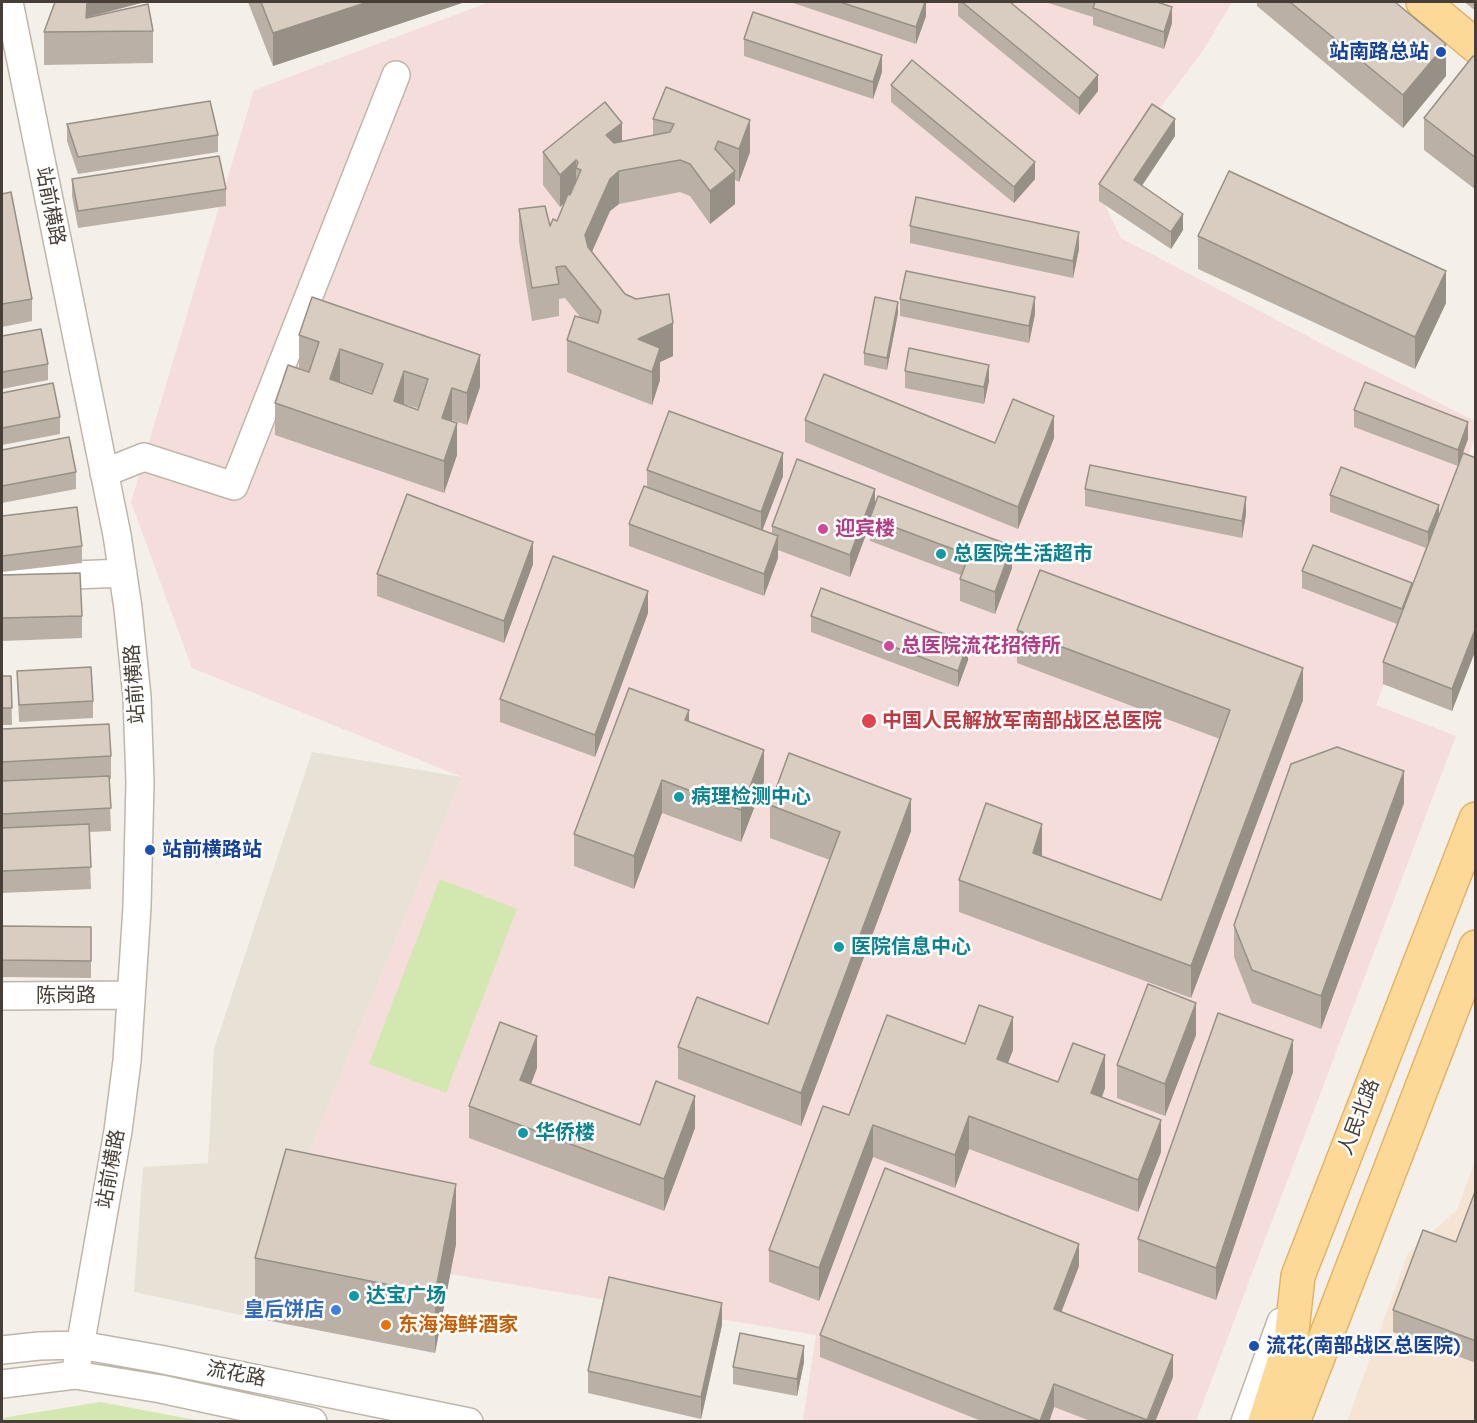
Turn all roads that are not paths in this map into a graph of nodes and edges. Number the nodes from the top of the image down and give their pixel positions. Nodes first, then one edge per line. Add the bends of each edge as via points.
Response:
1 (9, 2) edge
2 (1423, 2) edge
3 (1476, 46) edge
4 (396, 75) dead end
5 (104, 473) junction
6 (123, 573) junction
7 (2, 578) edge
8 (1476, 819) edge
9 (1476, 947) edge
10 (2, 996) edge
11 (131, 996) junction
12 (1298, 1276) junction
13 (80, 1345) junction
14 (2, 1350) edge
15 (75, 1375) junction
16 (2, 1384) edge
17 (313, 1422) edge
18 (469, 1422) edge
19 (1245, 1422) edge
20 (1265, 1422) edge
21 (1293, 1422) edge

1 - 5 street, 站前横路
2 - 3 main road
4 - 5 street via 234,486 144,457
5 - 6 street, 站前横路
6 - 7 street
6 - 11 street, 站前横路 via 139,738 139,855
8 - 12 main road, 人民北路
9 - 21 main road
10 - 11 street, 陈岗路
11 - 13 street, 站前横路 via 128,1061 118,1131
12 - 19 street
12 - 20 main road, 人民北路 via 1291,1340
13 - 14 street, 流花路
13 - 15 street, 站前横路
13 - 18 street, 流花路
15 - 16 street, 流花路
15 - 17 street, 流花路

